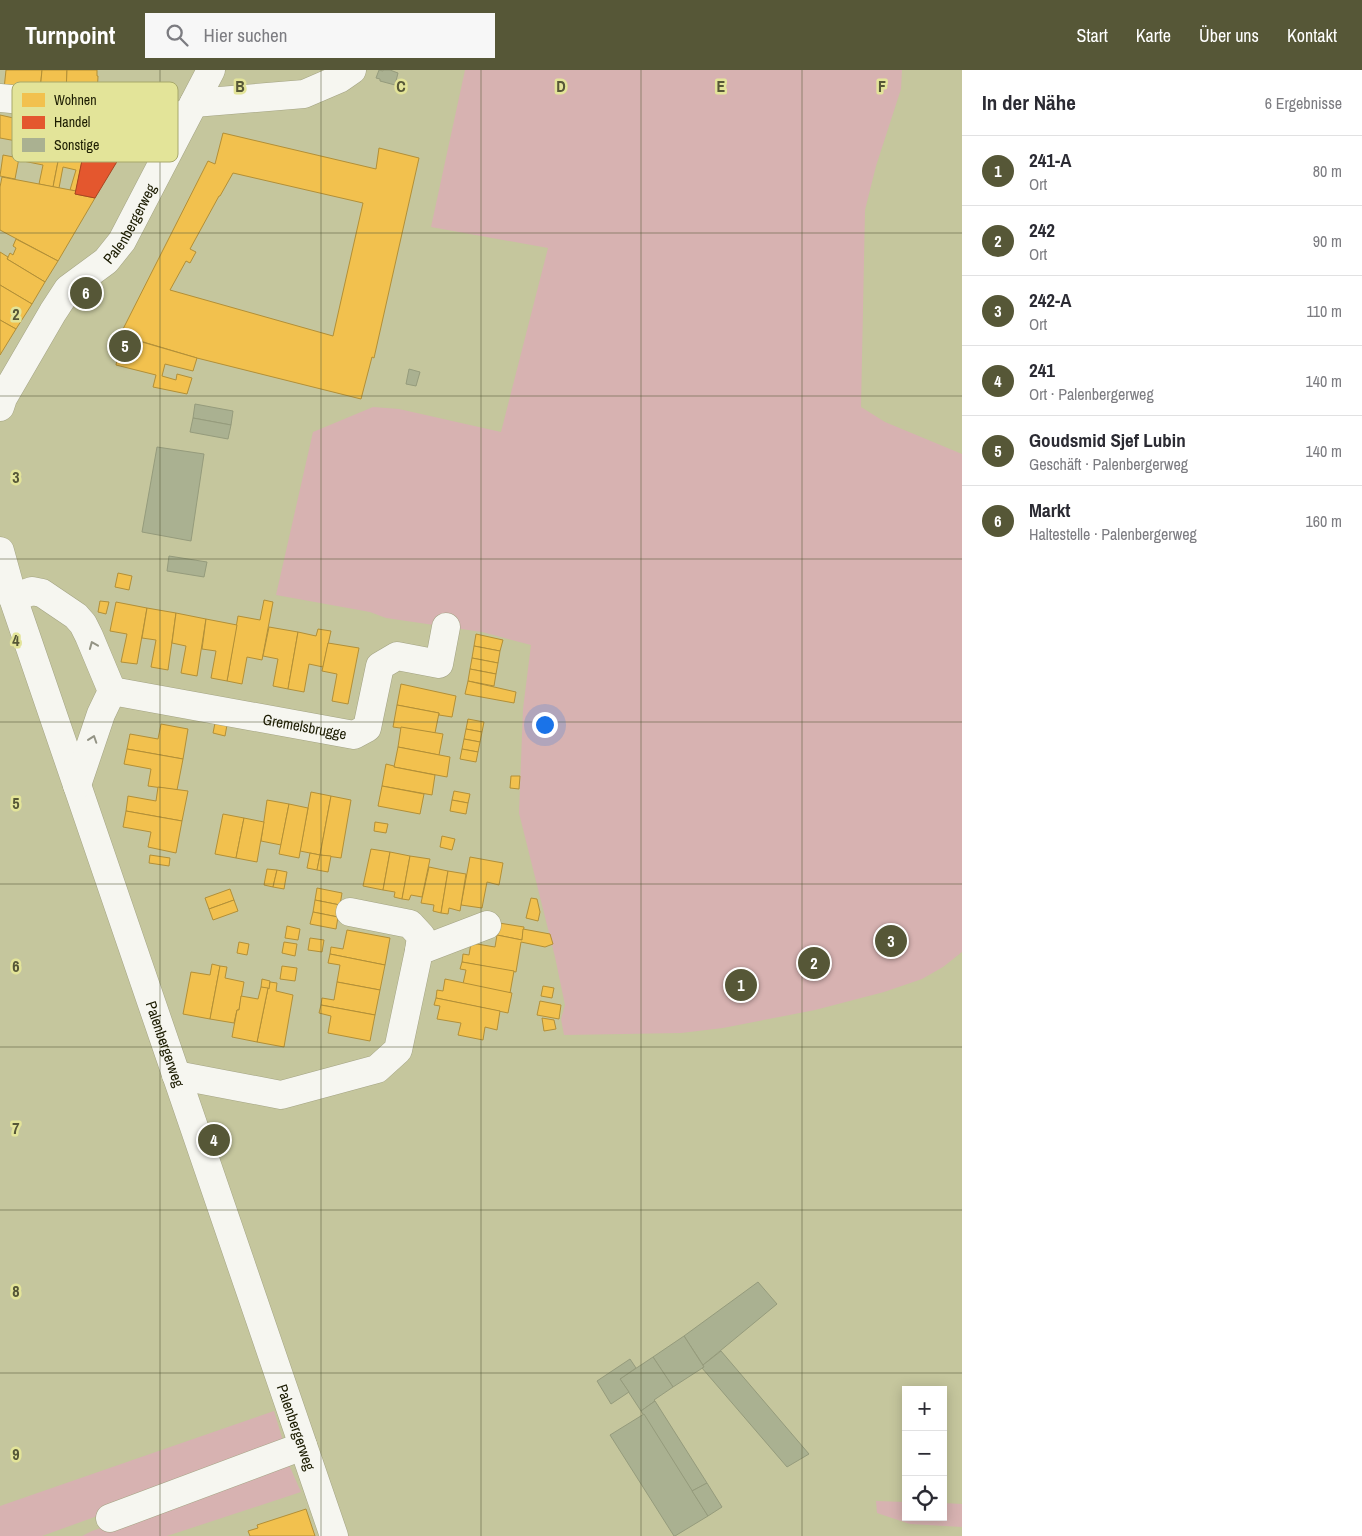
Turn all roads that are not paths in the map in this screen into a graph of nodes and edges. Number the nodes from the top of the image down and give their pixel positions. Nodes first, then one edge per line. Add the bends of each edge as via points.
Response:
1 (211, 70) edge
2 (352, 70) edge
3 (178, 109) edge
4 (190, 110) junction
5 (178, 133) edge
6 (163, 162) edge
7 (0, 407) edge
8 (0, 551) edge
9 (13, 598) junction
10 (446, 627) dead end
11 (112, 691) junction
12 (77, 785) junction
13 (350, 912) dead end
14 (487, 925) dead end
15 (420, 950) junction
16 (176, 1075) junction
17 (304, 1446) junction
18 (110, 1518) dead end
19 (334, 1536) edge

1 - 4 street, Palenbergerweg
2 - 4 street via 304,94
3 - 4 street
4 - 5 street, Palenbergerweg
6 - 7 street, Palenbergerweg via 122,241 106,261 68,289
8 - 9 street, Palenbergerweg
11 -> 9 street via 90,636 76,616 42,593 32,591
9 - 12 street, Palenbergerweg
10 - 11 street, Gremelsbrugge via 439,664 397,656 380,666 367,728 354,735
12 -> 11 street
12 - 16 street, Palenbergerweg
13 - 15 street via 410,924 421,936
14 - 15 street
15 - 16 street via 398,1050 377,1069 281,1096
16 - 17 street, Palenbergerweg
17 - 18 street
17 - 19 street, Palenbergerweg

